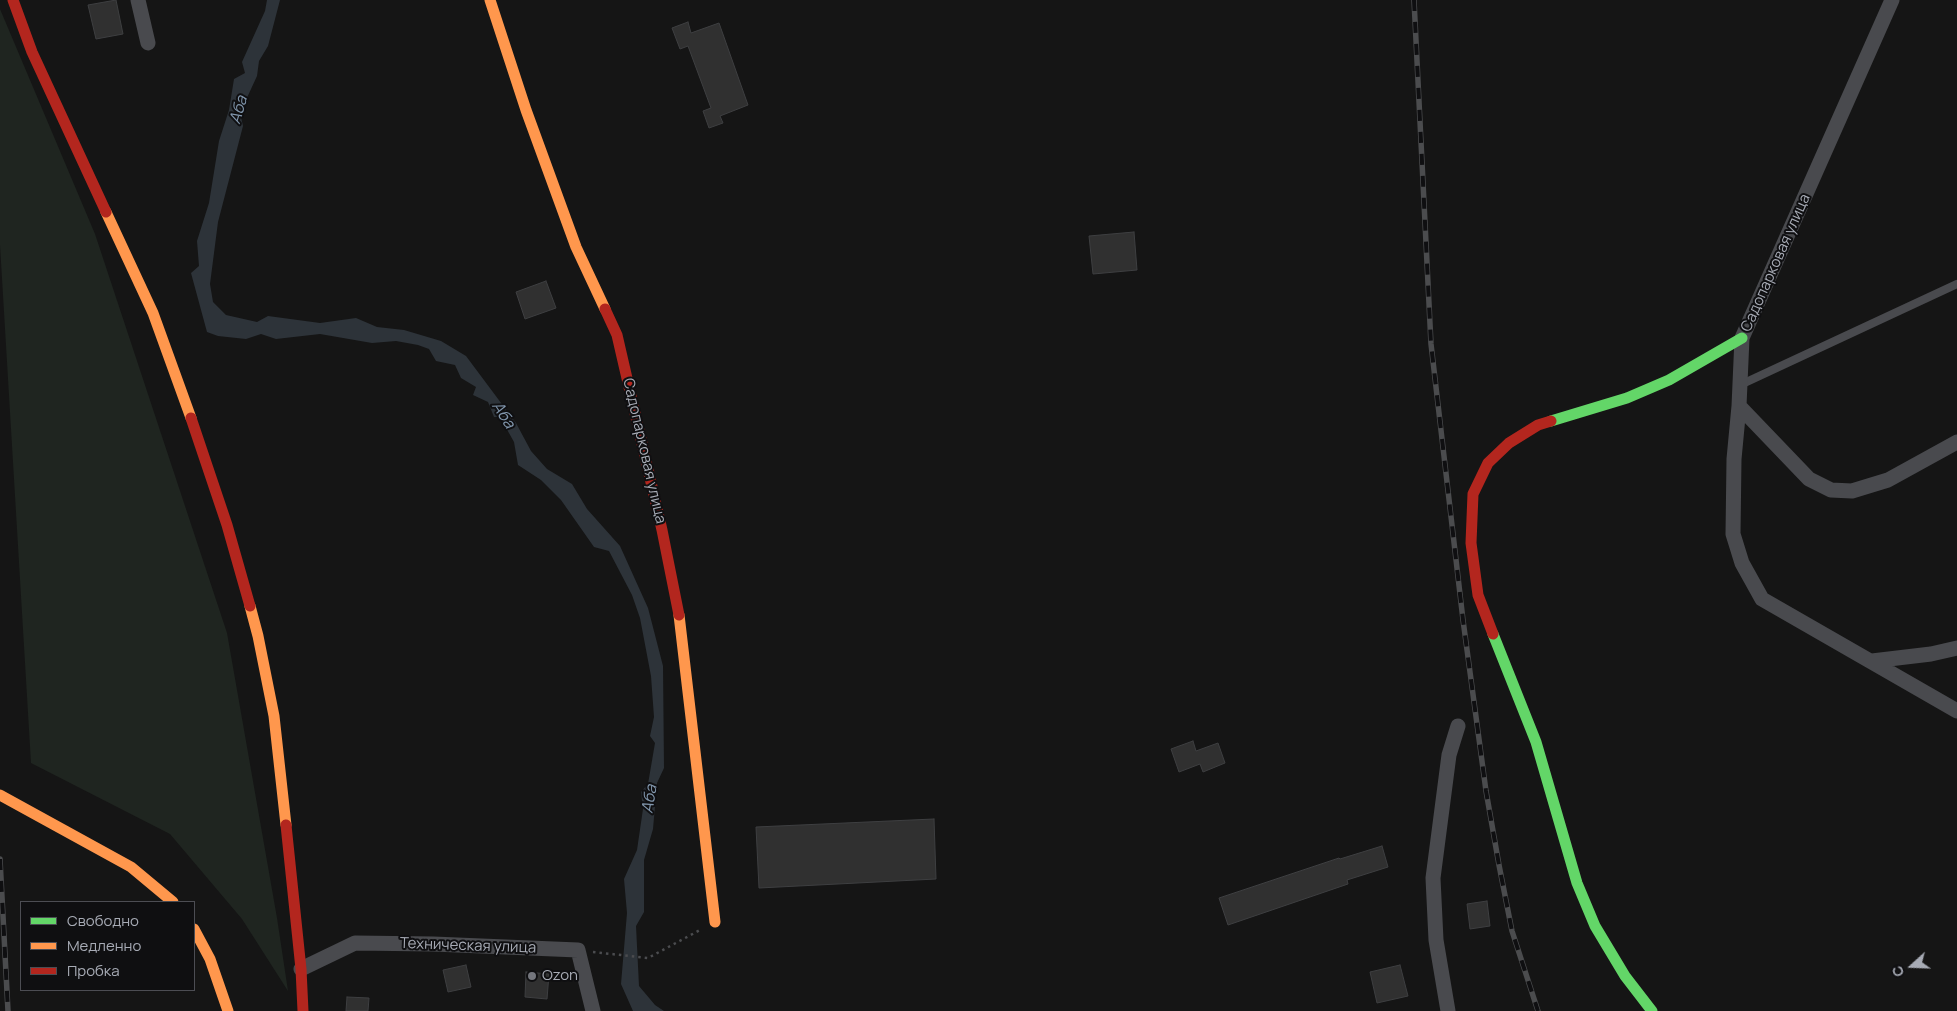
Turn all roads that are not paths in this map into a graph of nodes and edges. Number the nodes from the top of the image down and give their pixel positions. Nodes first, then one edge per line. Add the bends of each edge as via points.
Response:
1 (13, 0) edge
2 (138, 0) edge
3 (490, 0) edge
4 (1892, 0) edge
5 (148, 43) dead end
6 (1957, 284) edge
7 (1742, 338) junction
8 (1740, 384) junction
9 (1740, 406) junction
10 (1957, 442) edge
11 (1957, 648) edge
12 (1872, 662) junction
13 (1957, 712) edge
14 (1458, 726) dead end
15 (0, 795) edge
16 (172, 901) edge
17 (715, 922) road end
18 (195, 931) edge
19 (301, 970) junction
20 (228, 1011) edge
21 (302, 1011) edge
22 (593, 1011) edge
23 (1448, 1011) edge
24 (1652, 1011) edge

1 - 19 street via 32,52 154,313 227,525 258,636 274,716
2 - 5 street
3 - 17 street, Садопарковая улица via 576,248 617,335 680,620
4 - 7 street, Садопарковая улица
6 - 8 lane
7 - 8 street, Садопарковая улица
7 - 24 street via 1661,384 1627,398 1538,425 1509,443 1488,463 1473,494 1471,543 1478,595 1536,742 1577,883 1595,926 1625,976
8 - 9 street, Садопарковая улица
9 - 10 street via 1810,479 1831,490 1852,491 1888,480
9 - 12 street, Садопарковая улица via 1734,459 1733,534 1742,563 1762,599
11 - 12 street
12 - 13 street, Садопарковая улица
14 - 23 street via 1449,755 1433,878 1436,940
15 - 16 street via 131,867
18 - 20 street via 210,959
19 - 21 street
19 - 22 street, Техническая улица via 355,943 578,950

